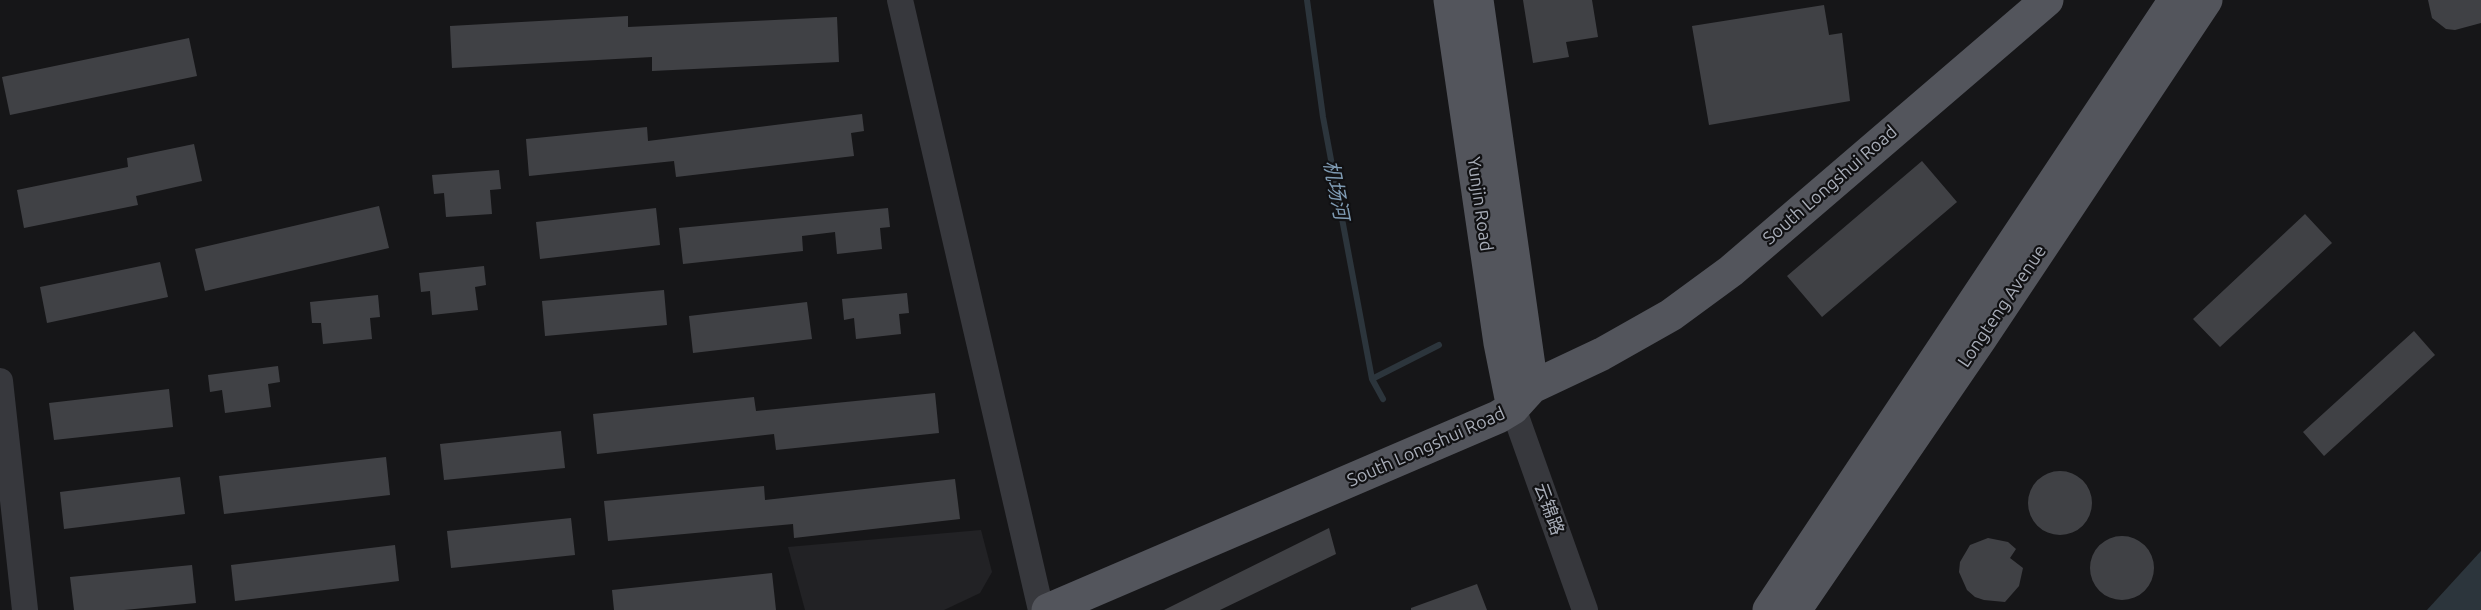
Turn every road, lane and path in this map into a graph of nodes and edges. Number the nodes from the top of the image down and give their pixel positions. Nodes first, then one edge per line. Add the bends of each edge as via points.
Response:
1 (900, 0) edge
2 (1450, 0) edge
3 (1477, 0) edge
4 (2047, 0) edge
5 (2175, 0) edge
6 (2206, 0) edge
7 (0, 381) edge
8 (1522, 398) junction
9 (26, 610) edge
10 (1041, 610) edge
11 (1048, 610) edge
12 (1585, 610) edge
13 (1769, 610) edge
14 (1795, 610) edge

1 - 10 street
2 - 8 main road, Yunjin Road via 1500,343
3 - 8 main road, Yunjin Road
4 - 8 main road, South Longshui Road via 1700,296 1640,334
5 - 13 main road, Longteng Avenue
6 - 14 main road, Longteng Avenue
7 - 9 street
8 - 11 main road, South Longshui Road via 1455,436
8 - 12 street, 云锦路

